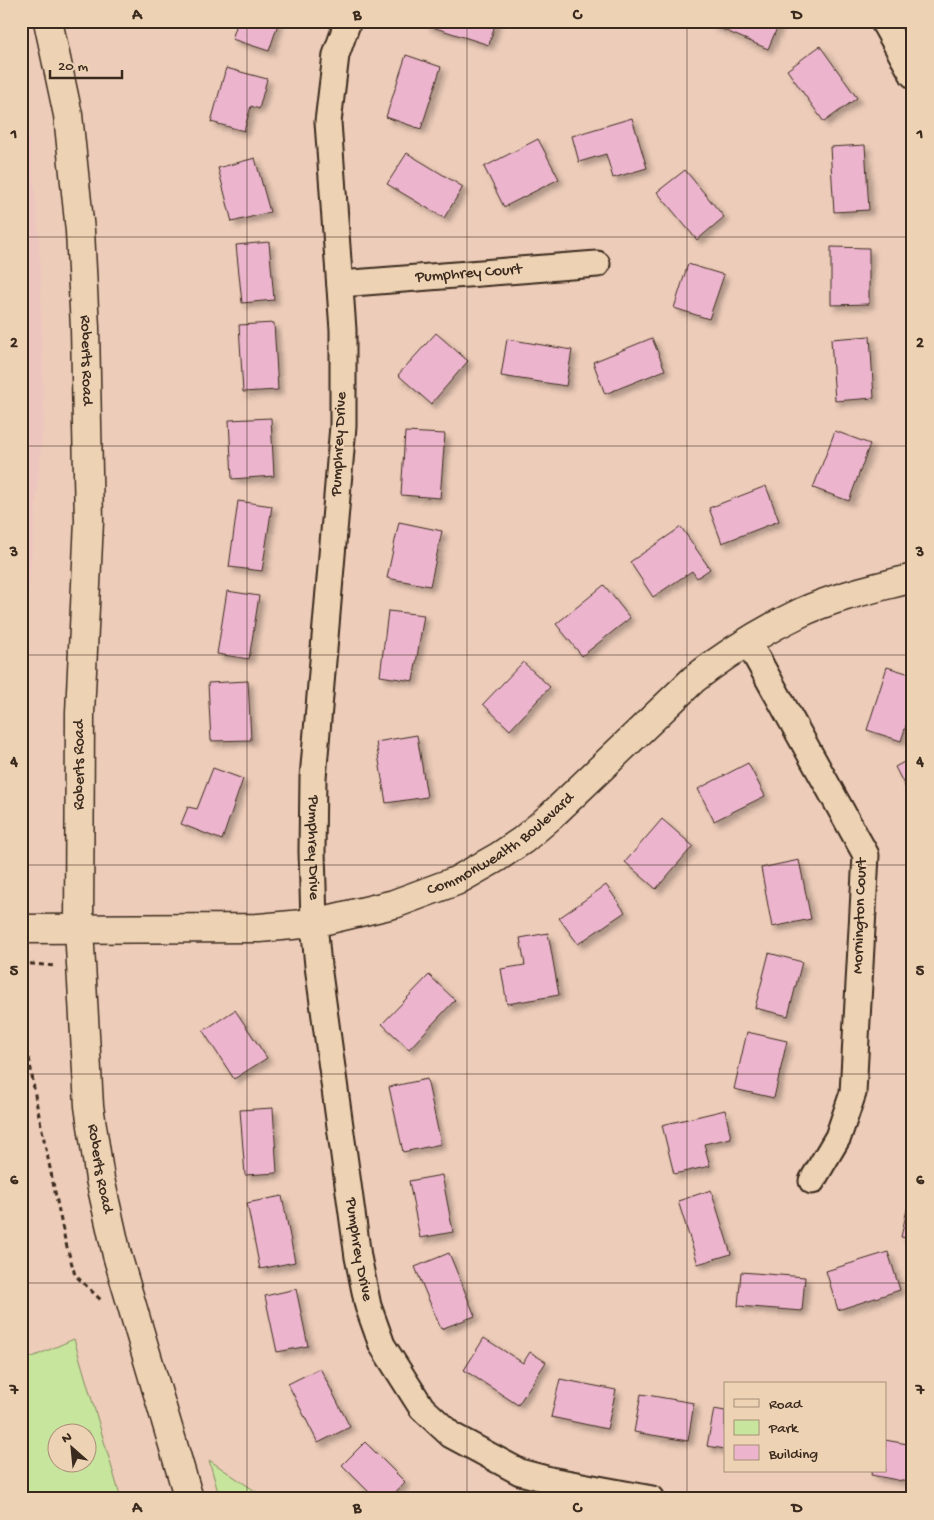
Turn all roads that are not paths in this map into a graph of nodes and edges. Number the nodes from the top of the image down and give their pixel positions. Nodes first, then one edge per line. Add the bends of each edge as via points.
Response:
1 (48, 21) edge
2 (348, 21) edge
3 (883, 21) edge
4 (913, 75) edge
5 (596, 264) dead end
6 (340, 284) junction
7 (913, 578) edge
8 (748, 642) junction
9 (314, 923) junction
10 (21, 929) edge
11 (79, 929) junction
12 (812, 1181) dead end
13 (189, 1499) edge
14 (652, 1499) edge

1 - 11 main road, Roberts Road via 68,115 80,231 85,328 89,520 80,713
2 - 6 street, Pumphrey Drive via 336,55 328,122
3 - 4 street
5 - 6 street, Pumphrey Court
6 - 9 street, Pumphrey Drive via 343,426 313,778
7 - 8 main road, Commonwealth Boulevard via 857,592 803,612
8 - 9 main road, Commonwealth Boulevard via 694,679 550,817 498,857 456,881 394,904
8 - 12 street, Mornington Court via 866,855 853,1093 838,1137
9 - 11 main road, Commonwealth Boulevard via 259,928
9 - 14 street, Pumphrey Drive via 358,1257 368,1306 382,1345 422,1408 451,1435 520,1472
10 - 11 main road, Commonwealth Boulevard
11 - 13 main road, Roberts Road via 89,1106 100,1179 117,1255

